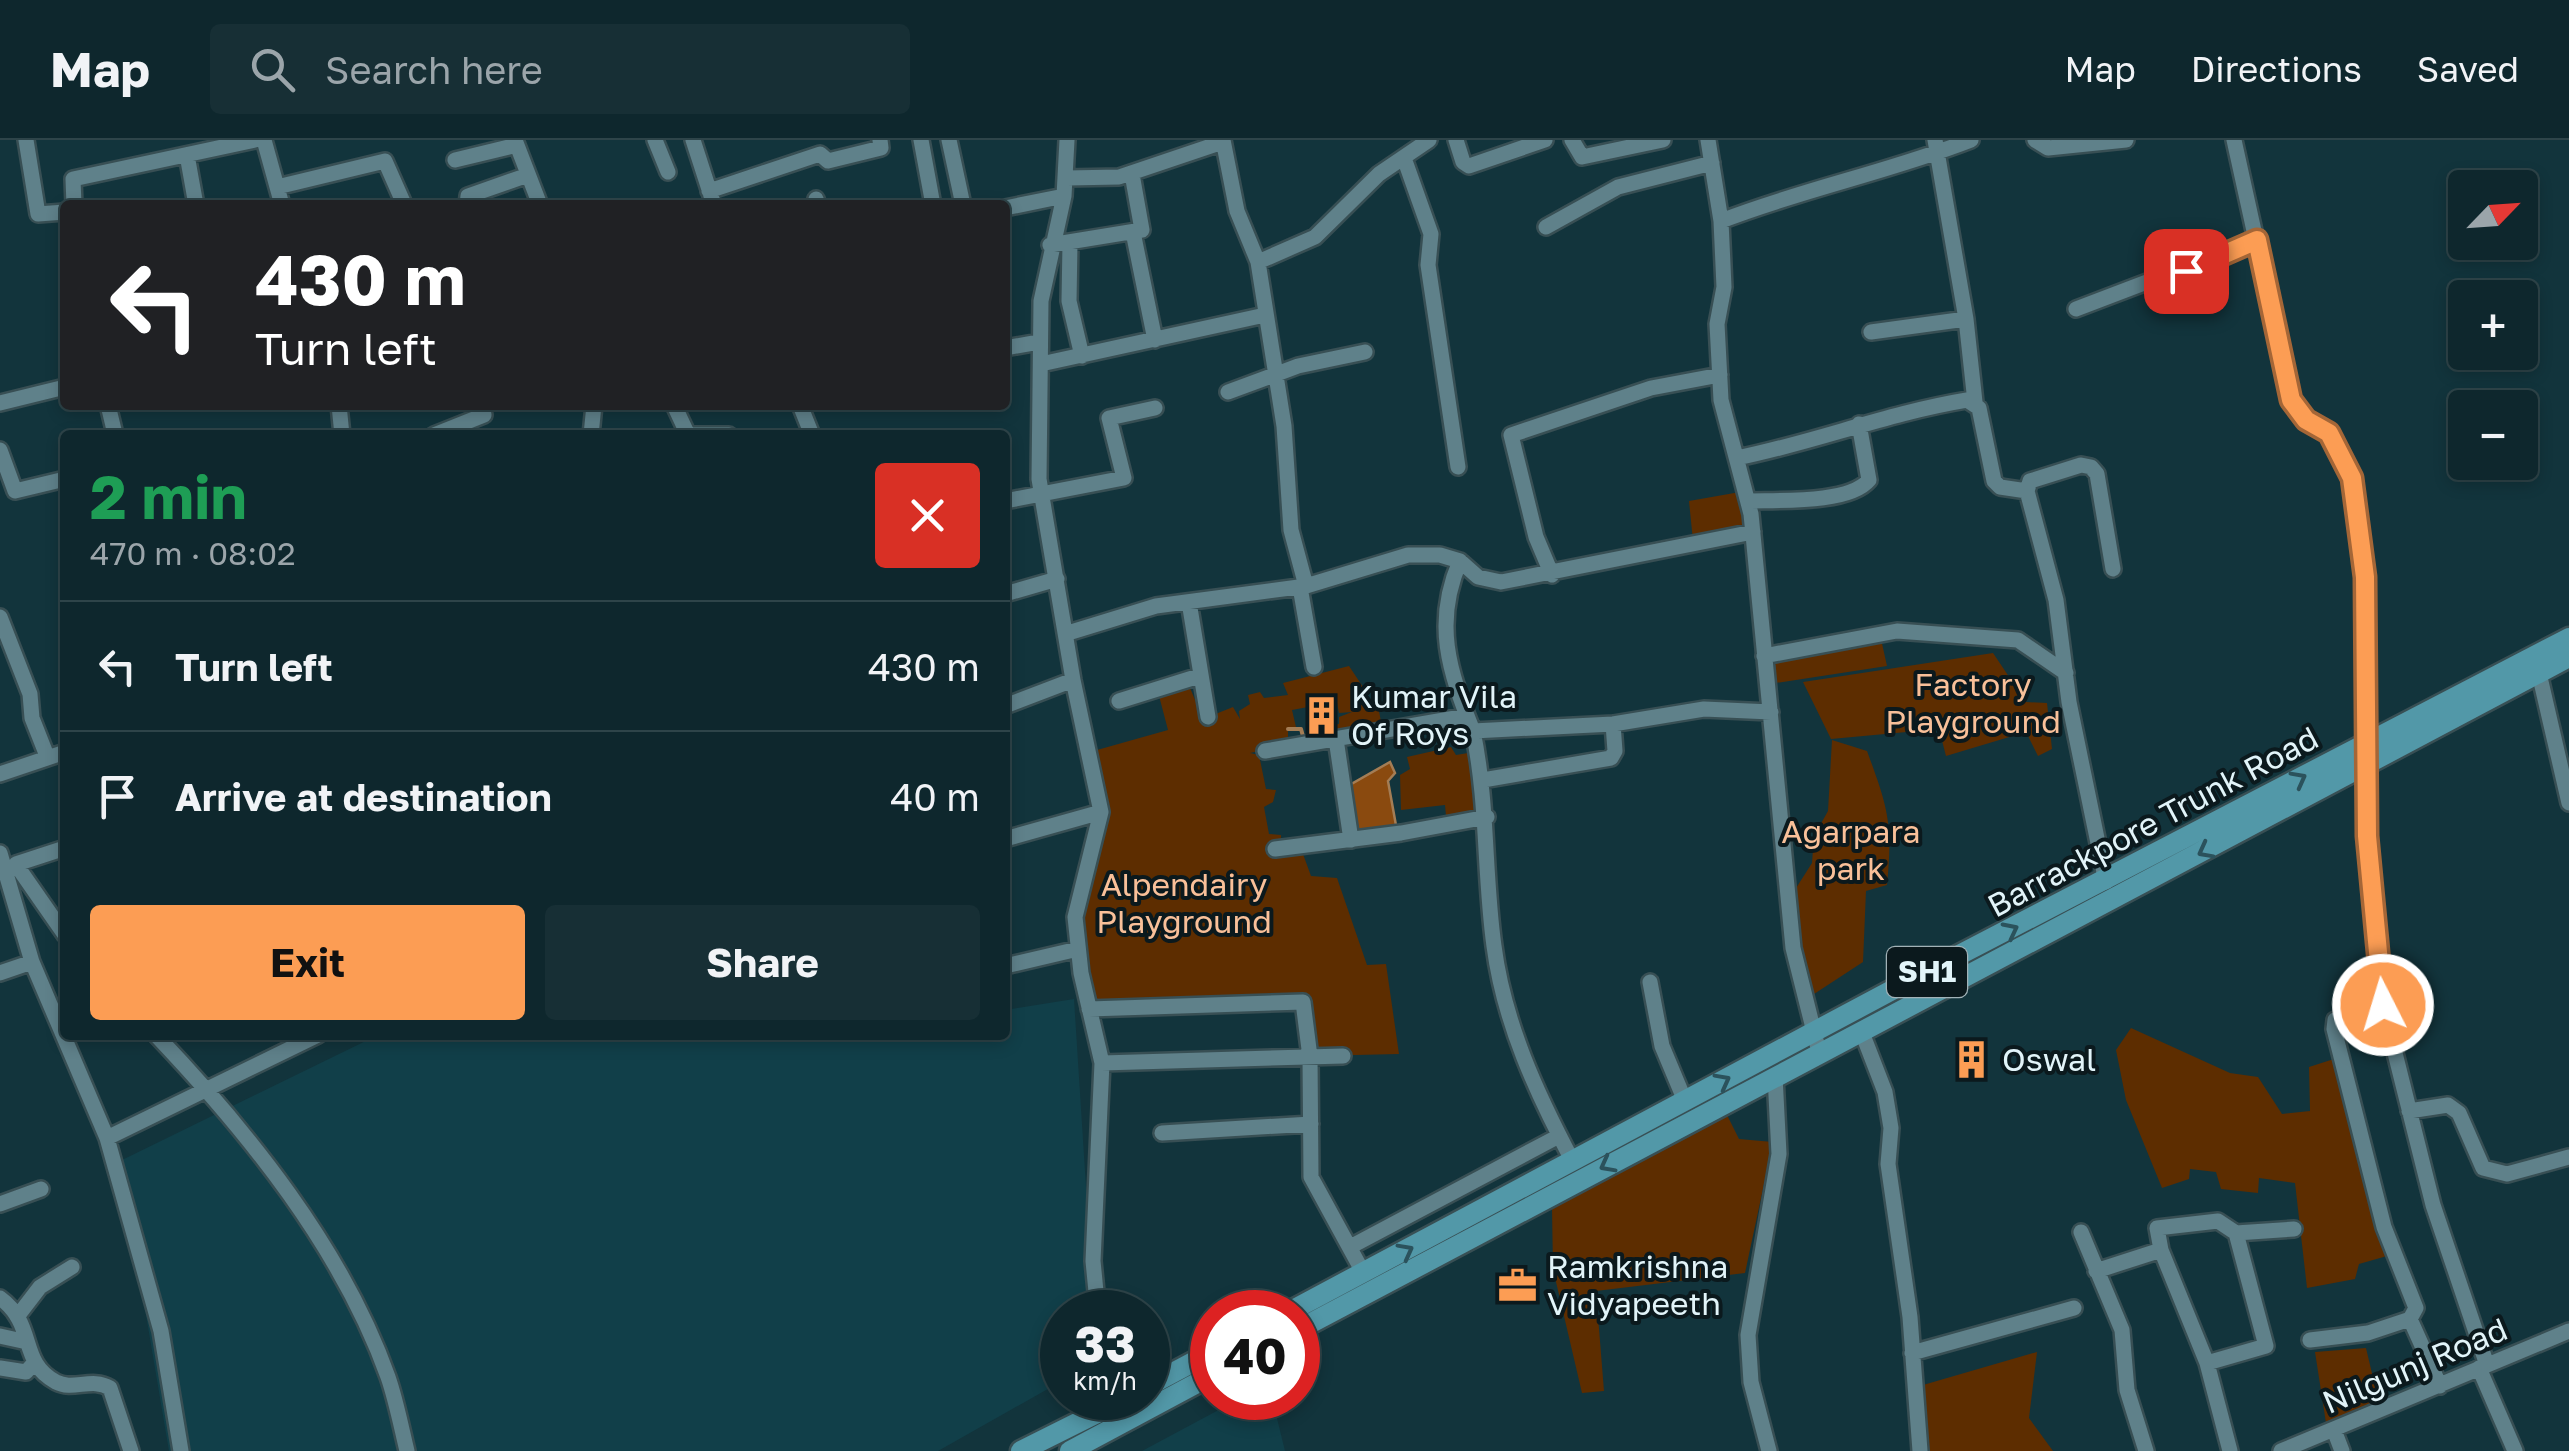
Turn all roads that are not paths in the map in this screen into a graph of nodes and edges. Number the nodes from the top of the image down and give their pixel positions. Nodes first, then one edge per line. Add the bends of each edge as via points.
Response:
1 (26, 140) edge
2 (254, 140) edge
3 (264, 140) edge
4 (655, 140) edge
5 (693, 140) edge
6 (880, 140) edge
7 (922, 140) edge
8 (948, 140) edge
9 (1067, 140) edge
10 (1429, 140) edge
11 (1456, 140) edge
12 (1545, 140) edge
13 (1572, 140) edge
14 (1663, 140) edge
15 (1708, 140) edge
16 (1972, 140) edge
17 (2035, 140) edge
18 (2126, 140) edge
19 (2234, 140) edge
20 (1223, 141) edge
21 (516, 142) edge
22 (2104, 143) edge
23 (1936, 146) edge
24 (820, 147) edge
25 (1409, 150) edge
26 (187, 155) junction
27 (455, 160) dead end
28 (1712, 163) junction
29 (668, 172) dead end
30 (528, 174) junction
31 (1132, 174) junction
32 (1067, 178) junction
33 (277, 186) junction
34 (1064, 196) junction
35 (712, 198) edge
36 (74, 200) edge
37 (195, 200) edge
38 (281, 200) edge
39 (402, 200) edge
40 (468, 200) edge
41 (538, 200) edge
42 (931, 200) edge
43 (962, 200) edge
44 (1010, 207) edge
45 (60, 212) edge
46 (1721, 222) junction
47 (1546, 226) dead end
48 (1133, 232) junction
49 (2257, 240) junction
50 (1070, 242) junction
51 (1050, 245) junction
52 (1258, 262) junction
53 (2076, 309) dead end
54 (1265, 315) junction
55 (1966, 318) junction
56 (1871, 332) dead end
57 (1156, 340) junction
58 (1040, 342) junction
59 (1010, 347) edge
60 (1365, 352) dead end
61 (1082, 356) junction
62 (1040, 364) junction
63 (1277, 372) junction
64 (1720, 375) junction
65 (60, 388) edge
66 (1228, 392) dead end
67 (1974, 402) junction
68 (0, 403) edge
69 (1155, 408) dead end
70 (483, 410) edge
71 (1859, 424) junction
72 (446, 430) edge
73 (0, 450) edge
74 (1737, 458) junction
75 (1458, 467) dead end
76 (60, 480) edge
77 (2027, 490) junction
78 (1041, 493) junction
79 (1010, 500) edge
80 (1748, 501) junction
81 (1753, 532) junction
82 (1460, 562) junction
83 (2113, 569) dead end
84 (1552, 576) junction
85 (1057, 580) junction
86 (1303, 586) junction
87 (1010, 593) edge
88 (1189, 602) junction
89 (0, 617) edge
90 (1068, 633) junction
91 (2569, 638) edge
92 (1764, 656) junction
93 (2569, 657) edge
94 (1314, 666) dead end
95 (2066, 673) junction
96 (2539, 673) junction
97 (1199, 676) junction
98 (1073, 680) junction
99 (1119, 701) dead end
100 (1010, 704) edge
101 (1771, 712) junction
102 (1208, 717) dead end
103 (1470, 724) junction
104 (1614, 724) junction
105 (1336, 739) junction
106 (2367, 744) junction
107 (1264, 751) dead end
108 (60, 753) edge
109 (46, 756) junction
110 (2369, 766) junction
111 (0, 774) edge
112 (1483, 780) junction
113 (2569, 803) edge
114 (1102, 812) junction
115 (1486, 817) junction
116 (1010, 838) edge
117 (1352, 840) junction
118 (1275, 848) dead end
119 (60, 849) edge
120 (5, 864) edge
121 (2106, 882) junction
122 (60, 929) edge
123 (1078, 949) junction
124 (32, 962) junction
125 (1010, 965) edge
126 (0, 973) edge
127 (1650, 982) dead end
128 (2383, 1005) junction
129 (1089, 1009) junction
130 (60, 1028) edge
131 (1860, 1030) junction
132 (65, 1040) edge
133 (160, 1040) edge
134 (307, 1040) edge
135 (1815, 1043) junction
136 (1344, 1056) dead end
137 (1310, 1057) junction
138 (1102, 1064) junction
139 (1775, 1076) junction
140 (204, 1089) junction
141 (1685, 1102) junction
142 (2409, 1111) junction
143 (1310, 1124) junction
144 (1162, 1133) dead end
145 (1559, 1136) junction
146 (107, 1138) junction
147 (2569, 1157) edge
148 (1573, 1162) junction
149 (41, 1189) dead end
150 (0, 1204) edge
151 (1497, 1214) junction
152 (2294, 1229) dead end
153 (2082, 1232) dead end
154 (2236, 1234) junction
155 (1350, 1248) junction
156 (2161, 1250) junction
157 (72, 1267) dead end
158 (2096, 1271) junction
159 (1364, 1274) junction
160 (1096, 1290) edge
161 (1320, 1296) edge
162 (0, 1298) edge
163 (2074, 1308) dead end
164 (20, 1314) junction
165 (1320, 1317) edge
166 (2410, 1319) junction
167 (2569, 1331) edge
168 (0, 1336) edge
169 (2310, 1340) dead end
170 (27, 1342) junction
171 (1912, 1352) junction
172 (35, 1362) junction
173 (2207, 1363) junction
174 (2483, 1366) junction
175 (0, 1368) edge
176 (2440, 1386) junction
177 (1190, 1388) edge
178 (1078, 1420) edge
179 (2334, 1430) junction
180 (1031, 1449) edge
181 (131, 1451) edge
182 (181, 1451) edge
183 (408, 1451) edge
184 (1070, 1451) edge
185 (1770, 1451) edge
186 (1920, 1451) edge
187 (2146, 1451) edge
188 (2230, 1451) edge
189 (2281, 1451) edge
190 (2342, 1451) edge
191 (2515, 1451) edge

1 - 45 street via 38,214
2 - 26 street
3 - 33 street
4 - 29 street
5 - 35 street
6 - 24 street via 881,148 828,161
7 - 42 street
8 - 43 street
9 - 32 street
10 - 25 street
11 - 12 street via 1470,166
13 - 14 street via 1584,157
15 - 28 street
16 - 23 street
17 - 22 street via 2048,148
18 - 22 street
19 - 49 street
20 - 31 street
20 - 52 street via 1238,211
21 - 27 street
21 - 30 street
23 - 46 street via 1871,176 1795,192
23 - 55 street
24 - 35 street
25 - 52 street via 1310,240
25 - 75 street via 1432,234 1428,265
26 - 36 street via 72,179
26 - 37 street
28 - 46 street
28 - 47 street via 1618,187
30 - 40 street
30 - 41 street
31 - 32 street
31 - 48 street via 1143,228
32 - 34 street
33 - 38 street
33 - 39 street via 386,161
34 - 44 street
34 - 51 street
46 - 64 street
48 - 50 street
48 - 57 street
49 - 53 street
49 - 106 street via 2291,400 2306,420 2329,433 2352,478 2365,577
50 - 51 street
50 - 61 street via 1069,301
51 - 58 street
52 - 54 street
54 - 57 street
54 - 63 street
55 - 56 street
55 - 67 street
57 - 61 street
58 - 59 street
58 - 62 street
60 - 63 street
61 - 62 street
62 - 78 street
63 - 66 street
63 - 86 street via 1287,498
64 - 74 street
64 - 84 street via 1635,393 1510,435
65 - 68 street
67 - 71 street via 1916,408
67 - 77 street via 1994,480
69 - 78 street via 1109,418 1125,477
70 - 72 street
71 - 74 street via 1811,443
71 - 80 street via 1866,485 1829,496
73 - 76 street via 15,492
74 - 80 street
77 - 83 street via 2030,481 2091,467
77 - 95 street via 2056,600
78 - 79 street
78 - 85 street
80 - 81 street
81 - 84 street
81 - 92 street
82 - 84 street via 1490,581
82 - 86 street via 1408,556
82 - 103 street via 1444,620
85 - 87 street
85 - 90 street
86 - 88 street
86 - 94 street
88 - 90 street
88 - 97 street
89 - 109 street
90 - 98 street
91 - 106 main road, Barrackpore Trunk Road / SH1
92 - 95 street via 1897,631 2018,640
92 - 101 street
93 - 96 main road, Barrackpore Trunk Road / SH1
95 - 121 street
96 - 110 main road, Barrackpore Trunk Road / SH1
96 - 113 street
97 - 99 street
97 - 102 street
98 - 100 street
98 - 114 street
101 - 104 street via 1704,708
101 - 135 street via 1793,948
103 - 104 street
103 - 105 street
103 - 112 street
104 - 112 street via 1611,758
105 - 107 street
105 - 117 street
106 - 110 street
121 -> 106 main road, Barrackpore Trunk Road / SH1
108 - 109 street
109 - 111 street
110 - 128 street via 2367,836
110 -> 131 main road, Barrackpore Trunk Road / SH1
112 - 115 street
114 - 116 street
114 - 123 street via 1076,902
115 - 117 street
115 - 145 street via 1503,992
117 - 118 street
119 - 120 street
120 - 122 street
120 - 124 street
135 -> 121 main road, Barrackpore Trunk Road / SH1
123 - 125 street
123 - 129 street
124 - 126 street
124 - 130 street
127 - 141 street via 1662,1046
128 - 142 street
128 - 166 street via 2335,1020 2334,1028 2384,1227 2414,1294
129 - 137 street via 1299,1001 1306,1008
129 - 138 street
131 - 135 main road, Barrackpore Trunk Road / SH1
131 - 171 street via 1885,1092 1891,1128 1888,1164
132 - 146 street
133 - 140 street
134 - 140 street
135 - 139 main road, Barrackpore Trunk Road / SH1
141 -> 135 main road, Barrackpore Trunk Road / SH1
136 - 137 street
137 - 138 street
137 - 143 street
138 - 160 street
139 -> 151 main road, Barrackpore Trunk Road / SH1
139 - 185 street via 1779,1154 1748,1335 1751,1382
140 - 146 street
140 - 183 street via 339,1274 388,1377
141 - 148 main road, Barrackpore Trunk Road / SH1
142 - 147 street via 2448,1105 2459,1113 2483,1168 2508,1174
142 - 174 street
143 - 144 street
143 - 155 street via 1313,1183
145 - 148 street
145 - 155 street
146 - 182 street via 161,1331
148 - 151 main road, Barrackpore Trunk Road / SH1
149 - 150 street
159 -> 151 main road, Barrackpore Trunk Road / SH1
151 - 165 main road, Barrackpore Trunk Road / SH1
152 - 154 street
153 - 158 street
154 - 156 street via 2218,1221 2157,1228
154 - 173 street via 2266,1346
155 - 159 street
156 - 158 street
156 - 173 street
157 - 164 street via 40,1287
158 - 187 street via 2122,1330 2127,1390
159 - 161 main road, Barrackpore Trunk Road / SH1
162 - 164 street
163 - 171 street
164 - 170 street
166 - 169 street via 2368,1333
166 - 176 street
167 - 174 street, Nilgunj Road
168 - 170 street
170 - 172 street
171 - 186 street
172 - 175 street via 26,1372
172 - 181 street via 57,1383 110,1388
173 - 188 street
174 - 176 street, Nilgunj Road
174 - 191 street
176 - 179 street, Nilgunj Road
177 - 184 main road
178 - 180 main road
179 - 189 street, Nilgunj Road
179 - 190 street

